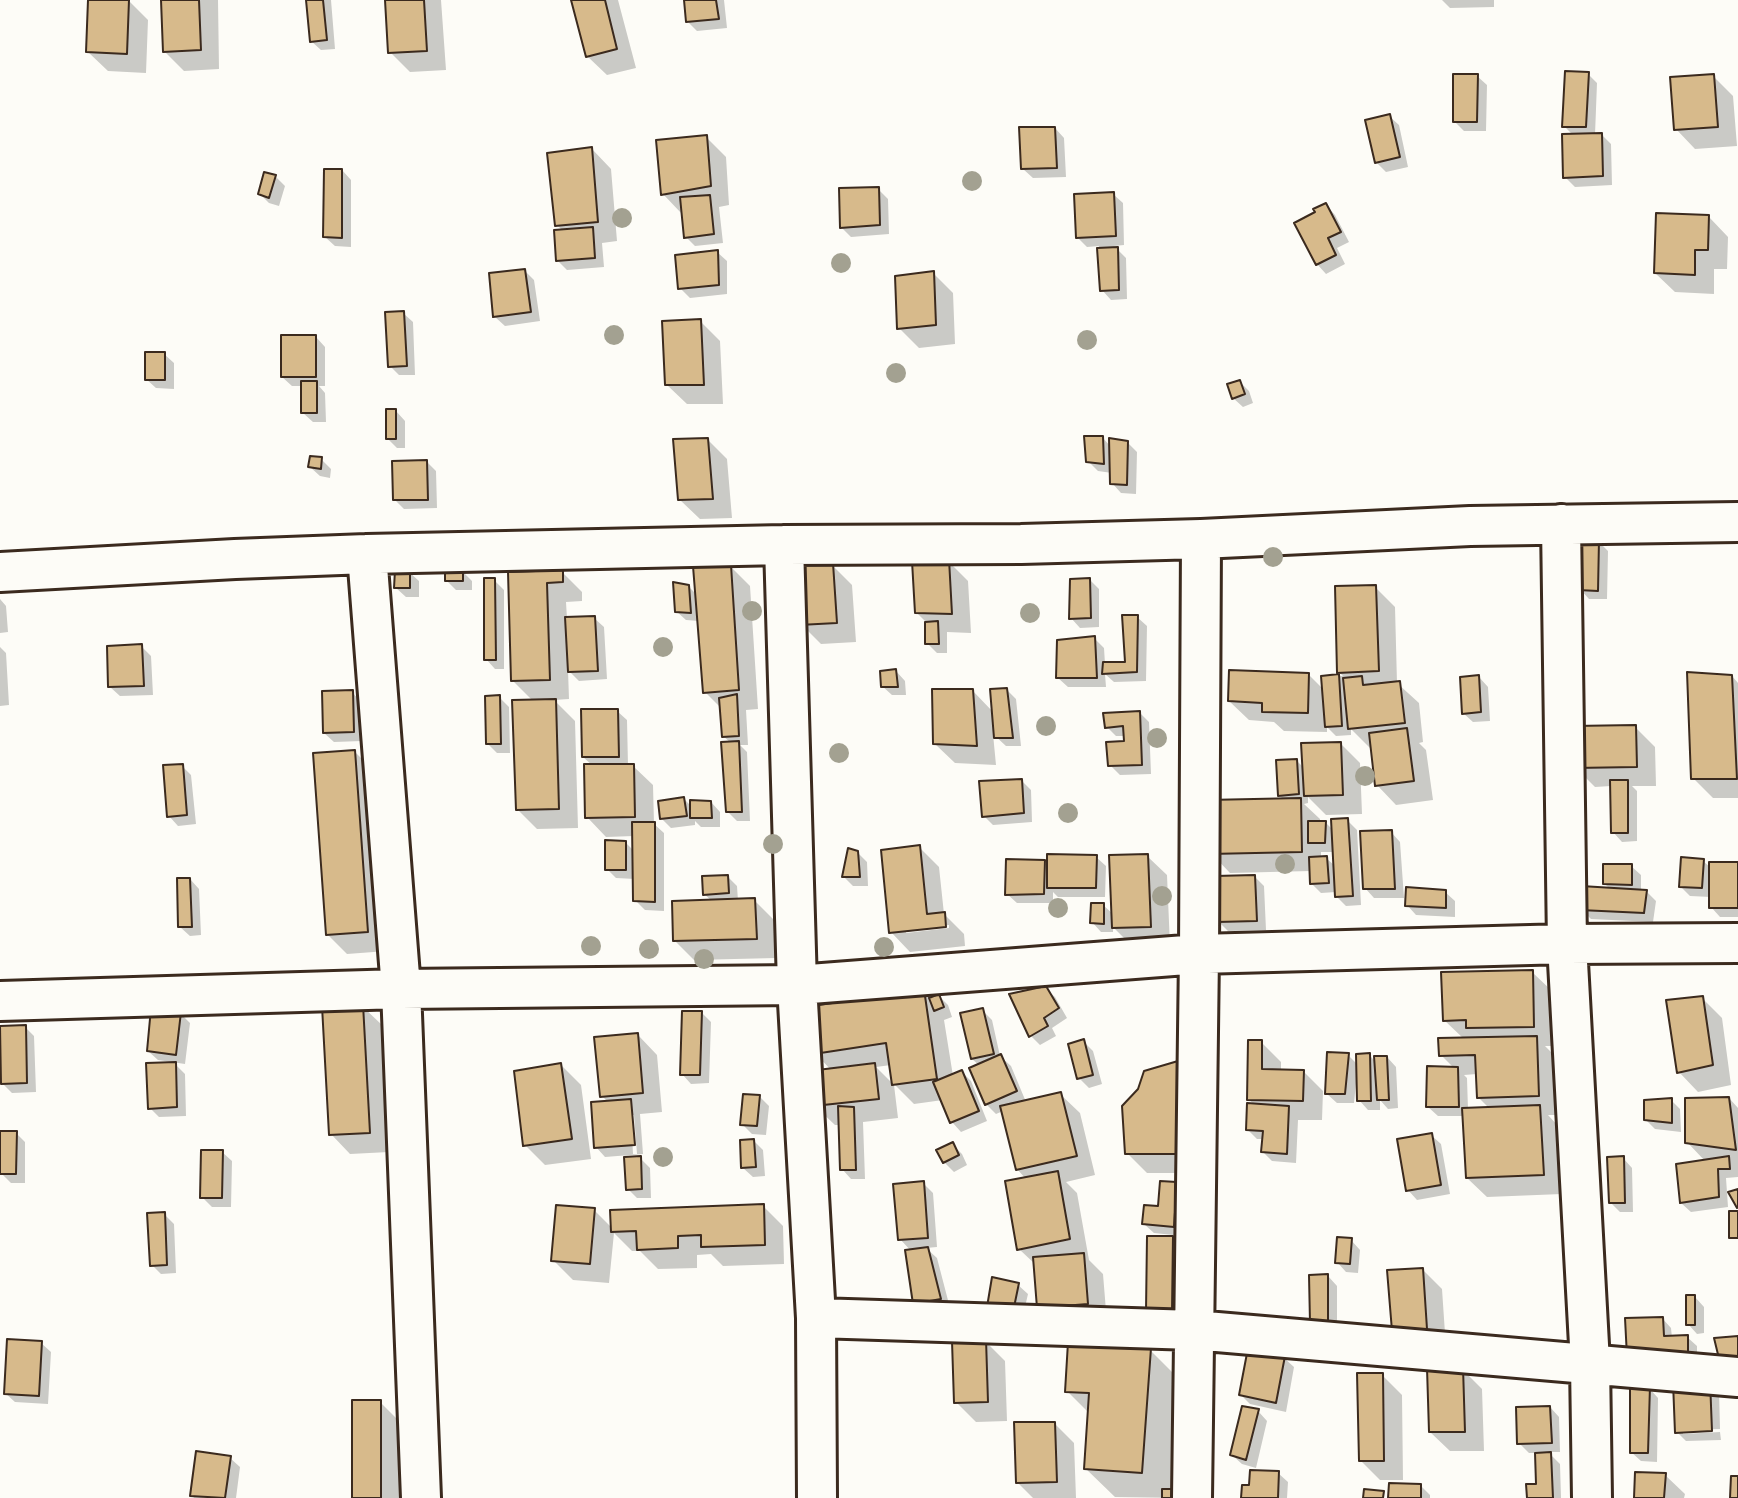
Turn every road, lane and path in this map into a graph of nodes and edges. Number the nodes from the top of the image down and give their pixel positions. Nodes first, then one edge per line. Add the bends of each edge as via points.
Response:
1 (1738, 522) edge
2 (1561, 524) junction
3 (1201, 539) junction
4 (785, 545) junction
5 (367, 554) junction
6 (0, 572) edge
7 (1738, 943) edge
8 (1567, 944) junction
9 (1199, 954) junction
10 (797, 985) junction
11 (401, 989) junction
12 (0, 1001) edge
13 (816, 1318) junction
14 (1194, 1330) junction
15 (1590, 1363) junction
16 (1738, 1377) edge
17 (421, 1498) edge
18 (817, 1498) edge
19 (1192, 1498) edge
20 (1592, 1498) edge

1 - 2 street
2 - 3 street
2 - 8 street
3 - 4 street
3 - 9 street
4 - 5 street
4 - 10 street
5 - 6 street
5 - 11 street
7 - 8 street
8 - 9 street
8 - 15 street
9 - 10 street
9 - 14 street
10 - 11 street
10 - 13 street
11 - 12 street
11 - 17 street
13 - 14 street
13 - 18 street
14 - 15 street
14 - 19 street
15 - 16 street
15 - 20 street

